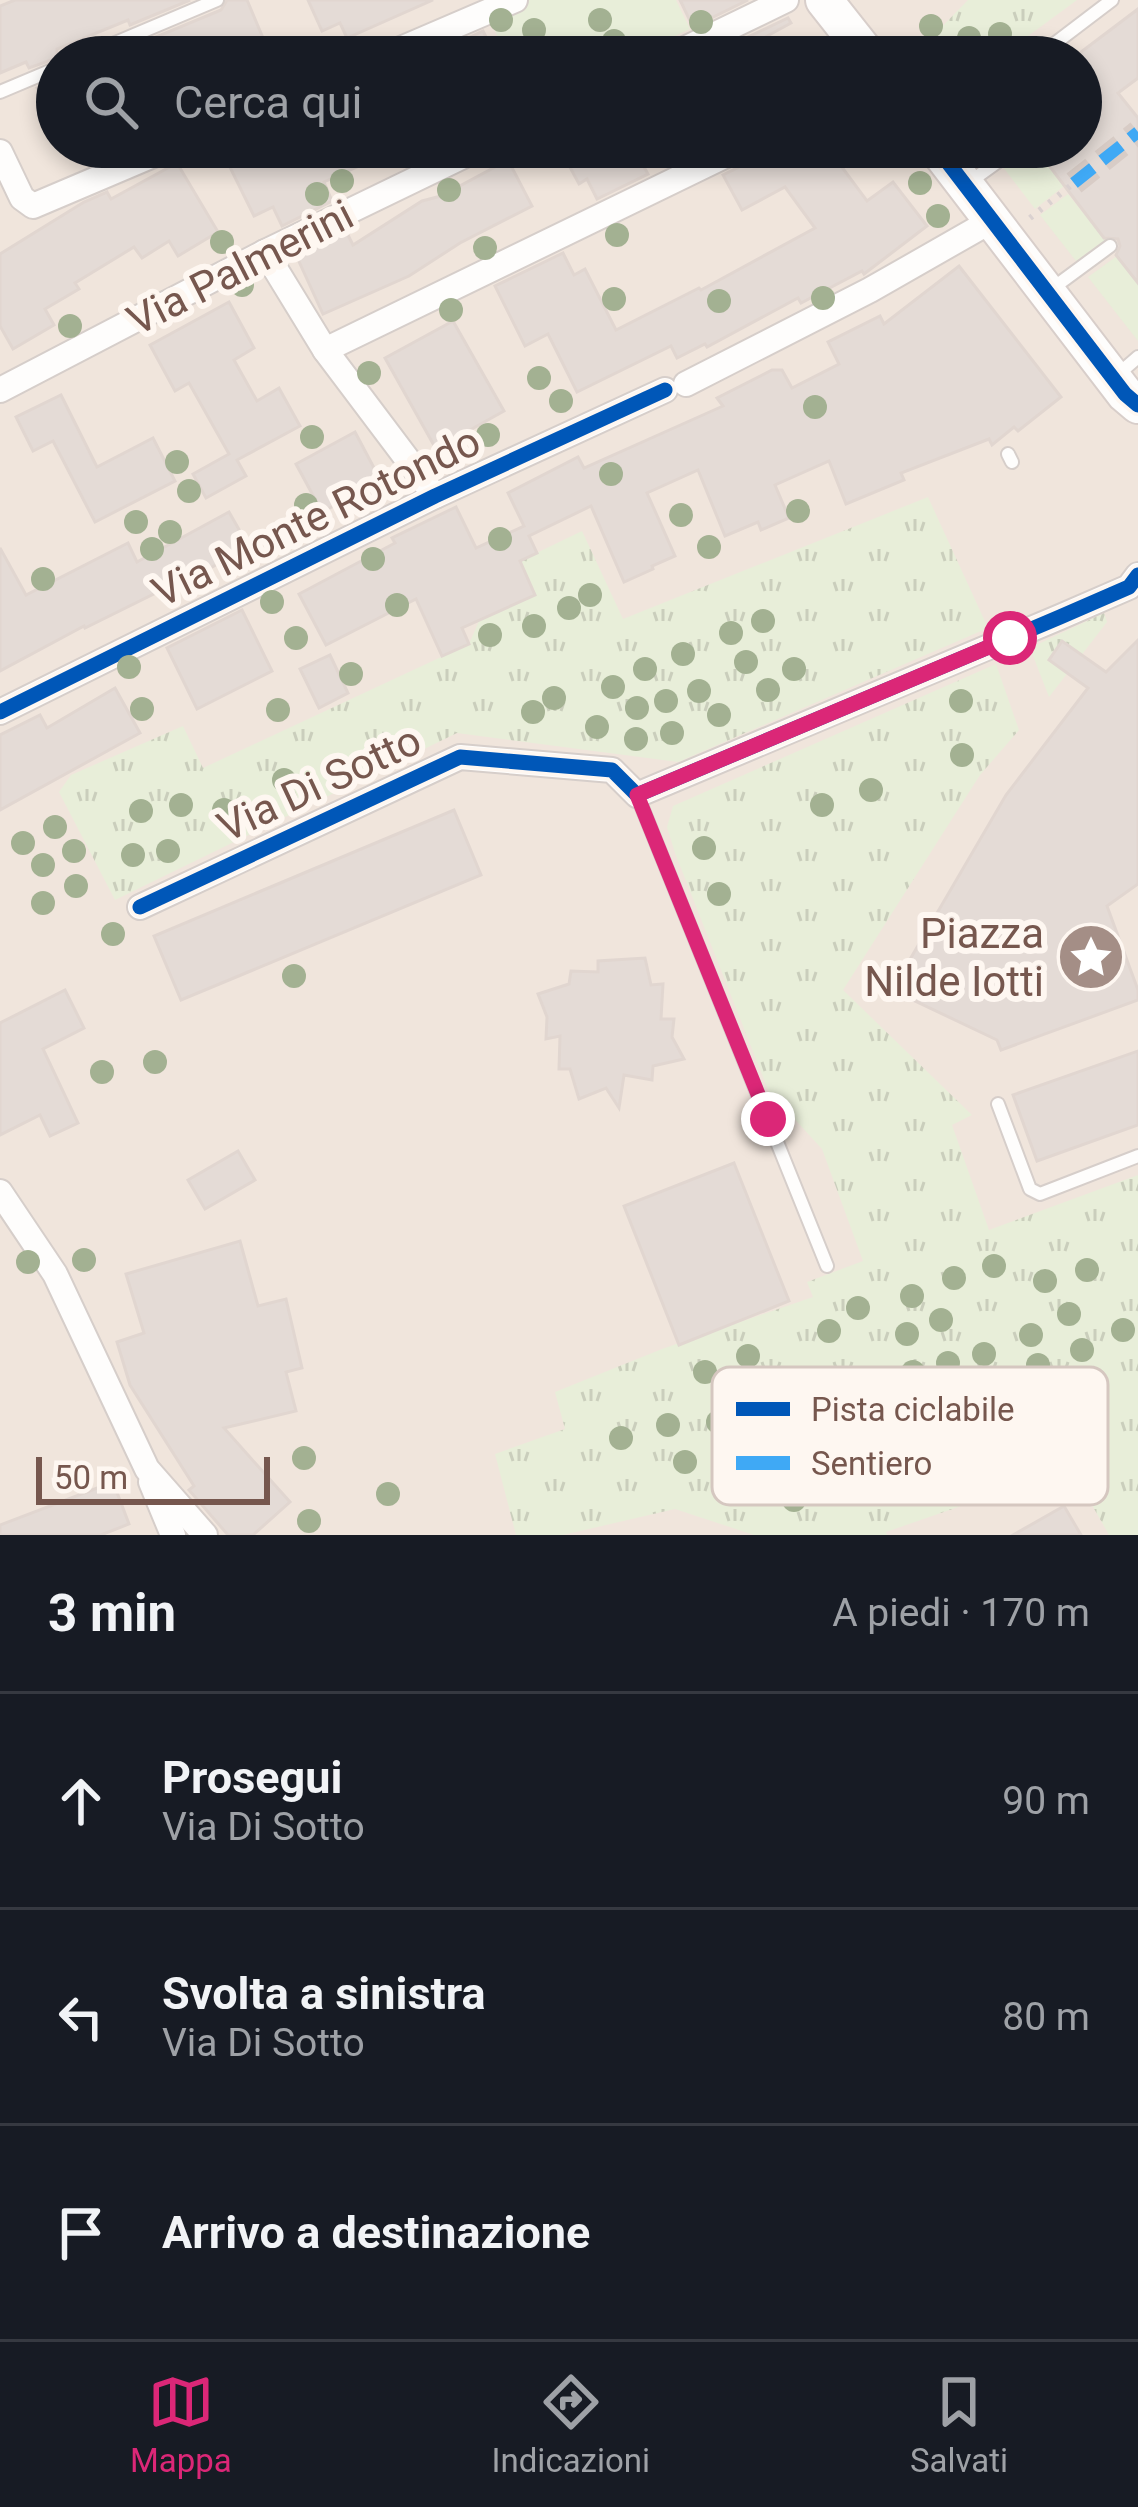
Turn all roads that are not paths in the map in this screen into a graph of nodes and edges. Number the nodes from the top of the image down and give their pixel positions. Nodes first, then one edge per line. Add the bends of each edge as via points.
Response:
1 (217, 0) edge
2 (515, 0) edge
3 (786, 0) edge
4 (824, 0) edge
5 (1112, 0) edge
6 (132, 36) edge
7 (431, 36) edge
8 (711, 36) edge
9 (852, 36) edge
10 (1065, 36) edge
11 (36, 77) edge
12 (0, 92) edge
13 (0, 152) edge
14 (123, 168) edge
15 (439, 168) edge
16 (700, 168) edge
17 (952, 168) edge
18 (989, 168) edge
19 (965, 186) junction
20 (1009, 220) junction
21 (1110, 246) dead end
22 (266, 252) junction
23 (1047, 292) junction
24 (326, 350) junction
25 (0, 390) edge
26 (1130, 392) edge
27 (434, 496) junction
28 (1135, 575) edge
29 (0, 712) edge
30 (637, 795) junction
31 (140, 907) dead end
32 (998, 1104) dead end
33 (1138, 1156) edge
34 (0, 1192) edge
35 (827, 1266) dead end
36 (148, 1468) junction
37 (172, 1535) edge
38 (205, 1535) edge

1 - 6 lane
2 - 7 street
3 - 8 street
4 - 9 street
5 - 10 lane
11 - 12 lane
13 - 14 street via 33,206
15 - 22 street, Via Palmerini
16 - 24 street
17 - 19 street
18 - 19 lane
19 - 20 street
20 - 23 street
20 - 27 street, Via Monte Rotondo via 676,387
21 - 23 lane
22 - 24 street, Via Monte Rotondo
22 - 25 street, Via Palmerini
23 - 26 street
24 - 27 street, Via Monte Rotondo
27 - 29 street, Via Monte Rotondo
28 - 30 street
30 - 31 street, Via Di Sotto via 612,770 460,757
30 - 35 lane
32 - 33 lane via 1030,1190
34 - 36 street via 55,1274
36 - 37 street
36 - 38 street

